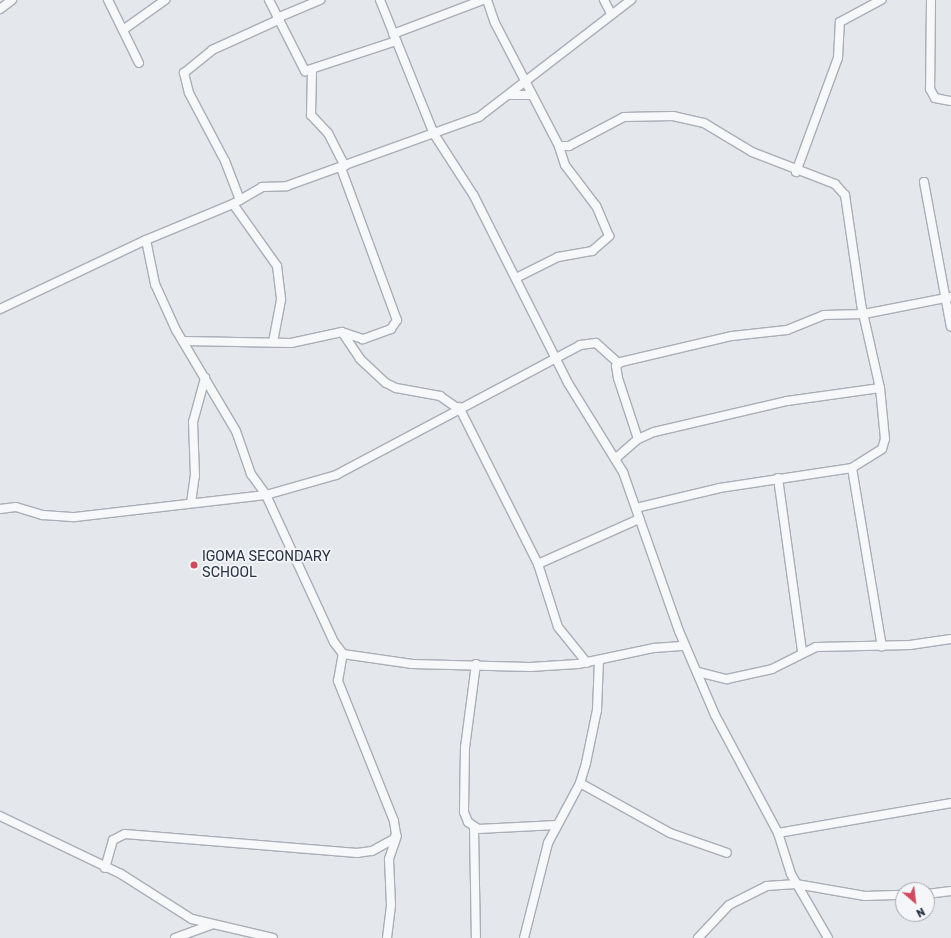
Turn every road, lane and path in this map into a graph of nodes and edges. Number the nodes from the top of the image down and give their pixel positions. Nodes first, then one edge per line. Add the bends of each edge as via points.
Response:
1 (12, 0) edge
2 (108, 0) edge
3 (165, 0) edge
4 (269, 0) edge
5 (320, 0) edge
6 (380, 0) edge
7 (483, 0) edge
8 (487, 0) edge
9 (604, 0) edge
10 (631, 0) edge
11 (881, 0) edge
12 (930, 0) edge
13 (0, 9) edge
14 (612, 14) junction
15 (277, 19) junction
16 (123, 30) junction
17 (395, 38) junction
18 (139, 63) dead end
19 (312, 71) junction
20 (526, 82) junction
21 (509, 95) junction
22 (532, 95) junction
23 (951, 101) edge
24 (434, 134) junction
25 (559, 146) junction
26 (343, 167) junction
27 (796, 172) junction
28 (924, 182) dead end
29 (236, 202) junction
30 (146, 240) junction
31 (516, 278) junction
32 (948, 298) edge
33 (0, 309) edge
34 (864, 314) junction
35 (951, 327) edge
36 (345, 333) junction
37 (183, 341) junction
38 (274, 342) junction
39 (556, 357) junction
40 (618, 363) junction
41 (205, 378) junction
42 (880, 388) junction
43 (458, 407) junction
44 (638, 439) junction
45 (615, 459) junction
46 (852, 468) junction
47 (778, 478) junction
48 (266, 495) junction
49 (191, 503) junction
50 (636, 508) junction
51 (0, 509) edge
52 (639, 519) junction
53 (538, 564) junction
54 (951, 639) edge
55 (685, 646) junction
56 (882, 647) junction
57 (802, 652) junction
58 (343, 654) junction
59 (599, 661) junction
60 (586, 663) junction
61 (476, 664) junction
62 (698, 672) junction
63 (580, 783) junction
64 (951, 803) edge
65 (0, 816) edge
66 (557, 825) junction
67 (474, 828) junction
68 (778, 833) junction
69 (396, 834) junction
70 (726, 853) dead end
71 (105, 868) junction
72 (796, 884) junction
73 (951, 892) edge
74 (935, 893) edge
75 (895, 895) edge
76 (211, 925) junction
77 (175, 938) edge
78 (273, 938) edge
79 (387, 938) edge
80 (476, 938) edge
81 (524, 938) edge
82 (698, 938) edge
83 (828, 938) edge

1 - 13 street
2 - 16 street
3 - 16 street
4 - 15 street
5 - 15 street
6 - 17 street
7 - 17 street
8 - 20 street
9 - 14 street
10 - 14 street
11 - 27 street via 840,22 838,58
12 - 23 street via 930,89 935,98
14 - 20 street
15 - 19 street via 303,69
15 - 29 street via 212,50 184,73 189,93 225,161
16 - 18 street
17 - 19 street
17 - 24 street
19 - 26 street via 311,115 328,133
20 - 21 street
20 - 22 street
21 - 22 street
21 - 24 street via 480,118
22 - 25 street
24 - 26 street
24 - 31 street via 474,196
25 - 27 street via 569,146 624,117 673,116 704,123 752,152
25 - 31 street via 565,165 596,206 609,236 592,251 558,257
26 - 29 street via 286,186 262,187
26 - 36 street via 397,320 391,329 363,339
27 - 34 street via 835,184 845,195
28 - 32 street
29 - 30 street
29 - 38 street via 277,266 281,300
30 - 33 street
30 - 37 street via 155,284
31 - 39 street
32 - 34 street
32 - 35 street
34 - 40 street via 824,315 786,330 732,336
34 - 42 street
36 - 38 street via 330,333 301,342
36 - 43 street via 360,359 386,383 396,388 440,396
37 - 38 street
37 - 41 street
39 - 40 street via 592,342 603,347
39 - 43 street
39 - 45 street
40 - 44 street via 618,378
41 - 48 street via 236,432 255,481
41 - 49 street via 193,422 195,476
42 - 44 street via 787,401
42 - 46 street via 885,439 882,449
43 - 48 street via 336,474
43 - 53 street
44 - 45 street
45 - 50 street
46 - 47 street
46 - 56 street
47 - 50 street
47 - 57 street
48 - 49 street
48 - 58 street via 334,642
49 - 51 street via 75,517 43,515 16,508
50 - 52 street
52 - 53 street
52 - 55 street
53 - 60 street via 558,627
54 - 56 street
55 - 59 street via 654,648
55 - 62 street
56 - 57 street via 835,645
57 - 62 street via 757,674 720,680
58 - 61 street via 412,664
58 - 69 street via 338,681
59 - 60 street
59 - 63 street via 594,734
60 - 61 street via 530,667
61 - 67 street via 465,747 464,787 464,812
62 - 68 street via 722,730
63 - 66 street
63 - 70 street via 670,833
64 - 68 street
65 - 71 street
66 - 67 street
66 - 81 street via 548,843
67 - 80 street
68 - 72 street
69 - 71 street via 372,851 357,853 125,834 113,840
69 - 79 street via 390,859 391,905
71 - 76 street via 192,919
72 - 75 street via 865,896
72 - 82 street via 767,886 742,897 717,915
72 - 83 street
73 - 74 street
76 - 77 street
76 - 78 street

